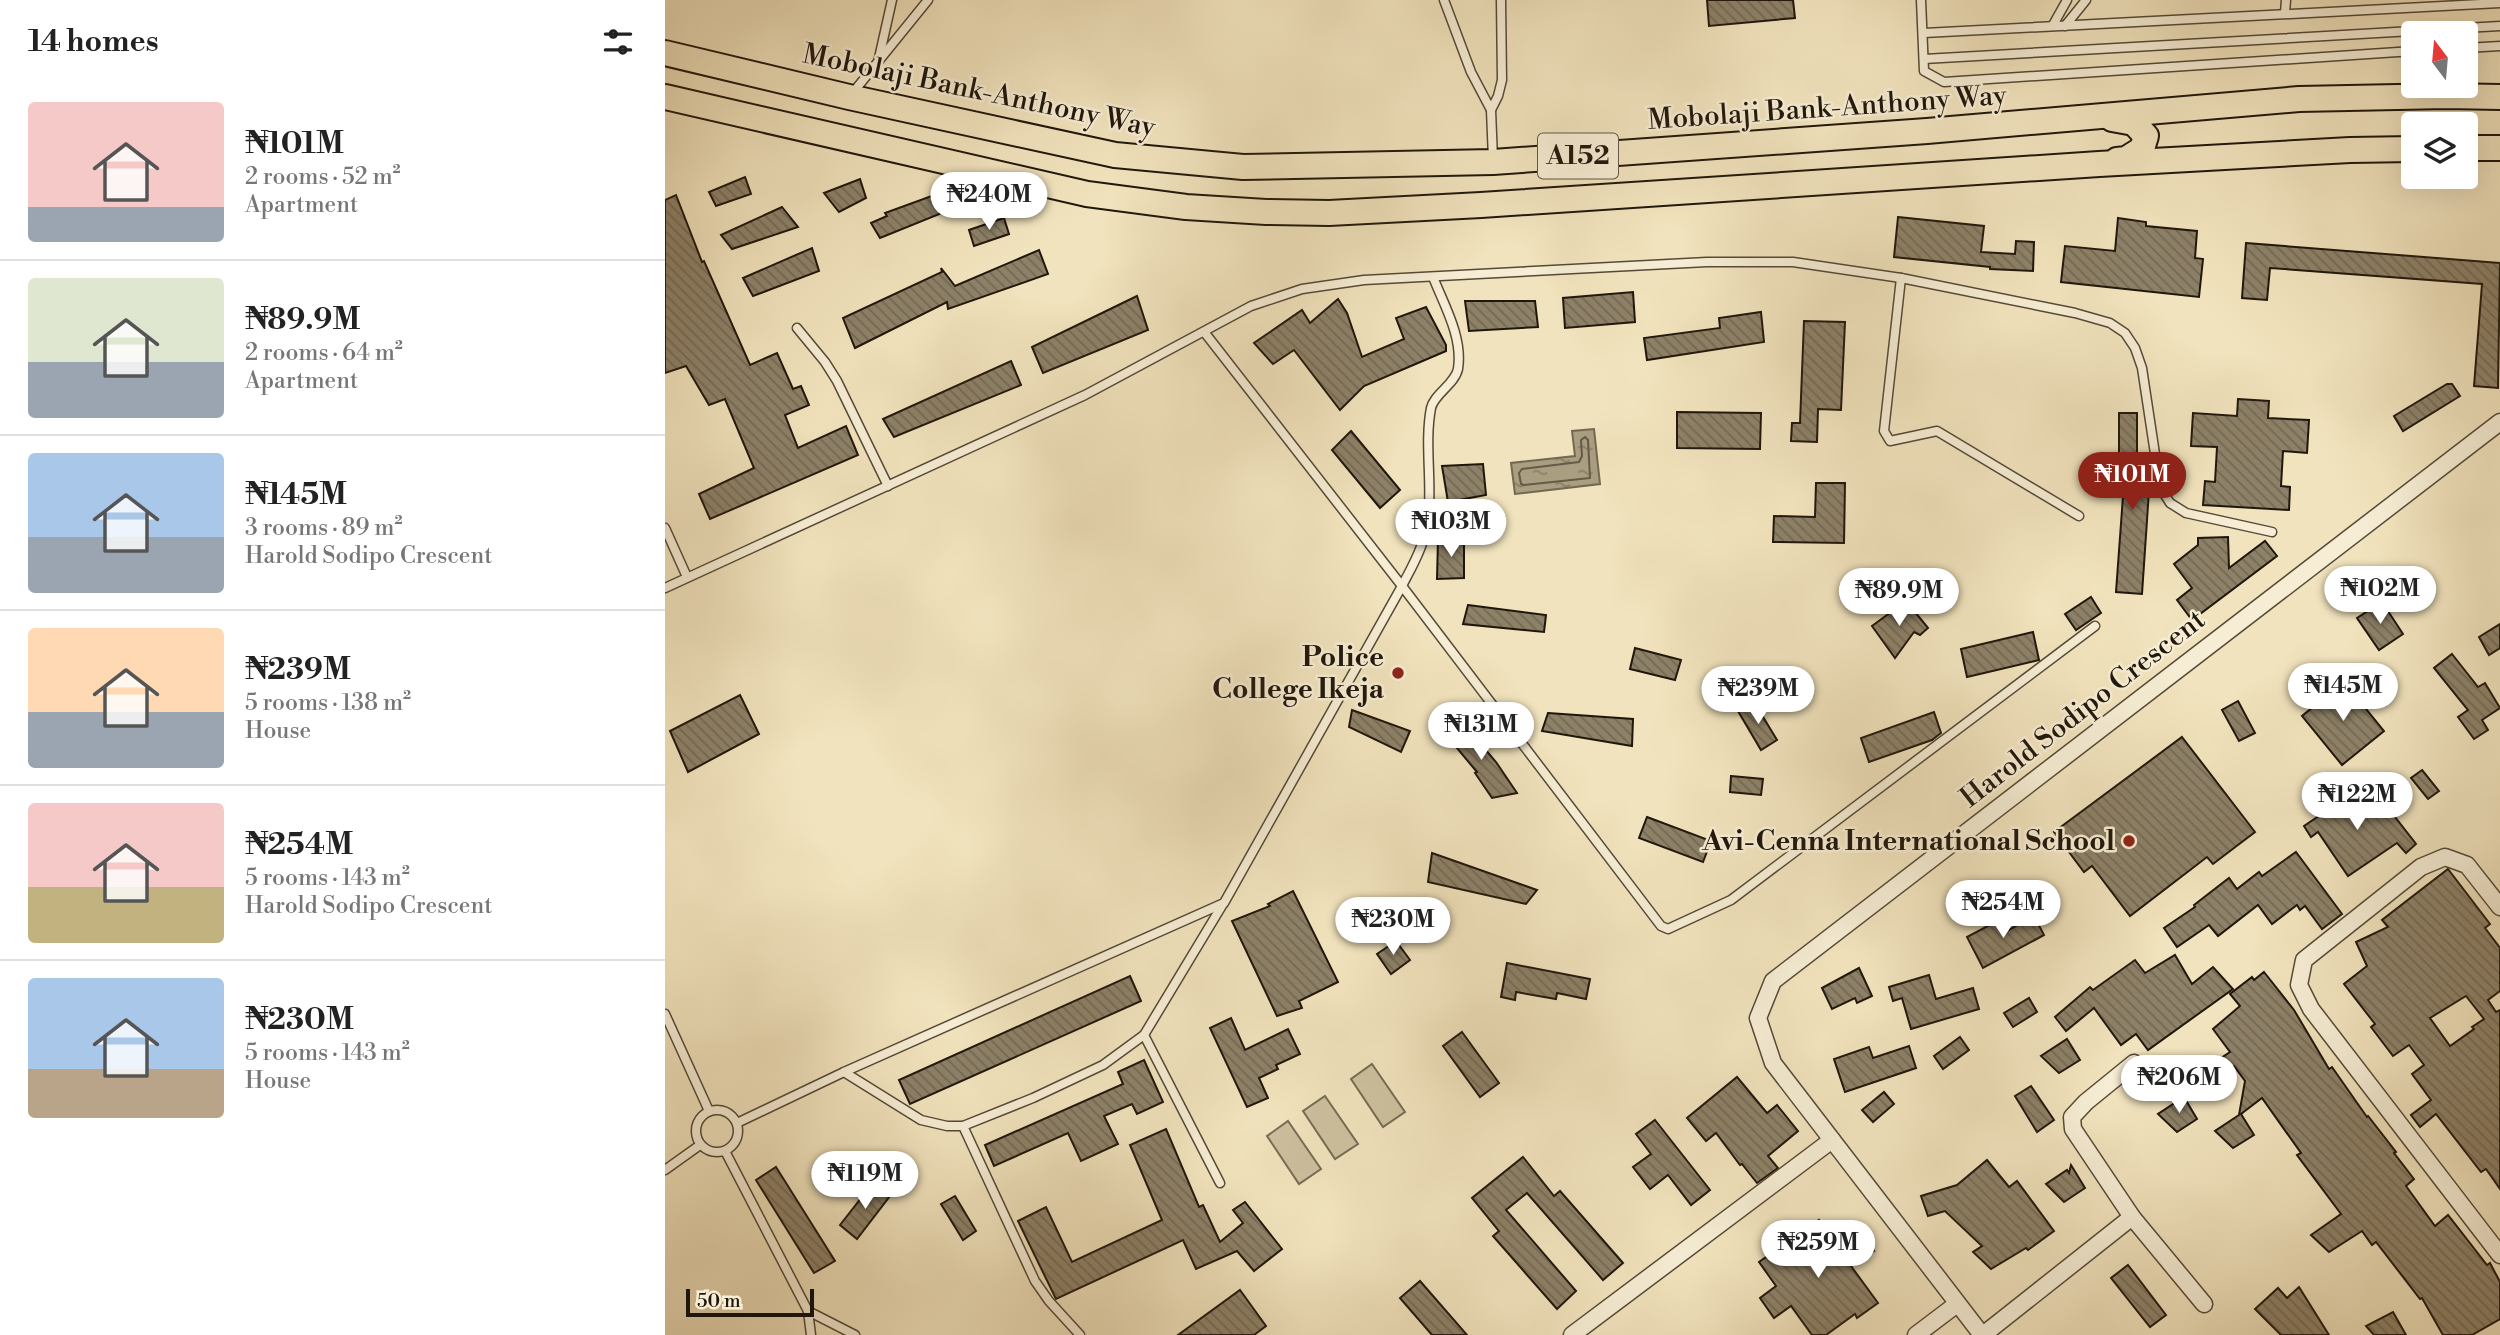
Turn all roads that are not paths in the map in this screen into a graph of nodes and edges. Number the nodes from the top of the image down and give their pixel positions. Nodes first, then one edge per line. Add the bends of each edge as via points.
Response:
1 (892, 0) edge
2 (928, 0) edge
3 (1444, 0) edge
4 (1501, 0) edge
5 (1921, 0) edge
6 (2067, 0) edge
7 (2086, 0) edge
8 (2285, 0) edge
9 (2353, 0) edge
10 (2500, 3) edge
11 (2352, 10) junction
12 (2285, 13) junction
13 (2053, 25) junction
14 (2065, 26) junction
15 (2500, 26) edge
16 (1924, 33) junction
17 (2500, 46) edge
18 (2478, 47) edge
19 (2401, 52) edge
20 (665, 53) edge
21 (1924, 59) junction
22 (879, 61) junction
23 (665, 97) edge
24 (849, 97) junction
25 (2500, 97) edge
26 (2196, 107) junction
27 (1491, 110) junction
28 (2093, 118) junction
29 (2478, 148) edge
30 (2500, 148) edge
31 (2401, 149) edge
32 (2203, 158) junction
33 (1493, 162) junction
34 (2099, 164) junction
35 (1433, 276) junction
36 (1901, 278) junction
37 (797, 328) dead end
38 (1205, 333) junction
39 (2500, 422) edge
40 (888, 486) junction
41 (2079, 516) dead end
42 (665, 528) edge
43 (2272, 532) dead end
44 (687, 578) junction
45 (1402, 586) junction
46 (665, 588) edge
47 (2095, 626) dead end
48 (1224, 903) junction
49 (2500, 907) edge
50 (665, 1014) edge
51 (1144, 1035) junction
52 (2134, 1063) dead end
53 (844, 1072) junction
54 (709, 1111) junction
55 (737, 1123) junction
56 (963, 1126) junction
57 (1832, 1140) junction
58 (700, 1145) junction
59 (725, 1151) junction
60 (665, 1170) edge
61 (1220, 1183) dead end
62 (2132, 1217) junction
63 (2500, 1255) edge
64 (1957, 1304) junction
65 (2204, 1304) dead end
66 (808, 1311) junction
67 (811, 1335) edge
68 (855, 1335) edge
69 (1080, 1335) edge
70 (1573, 1335) edge
71 (1916, 1335) edge
72 (1982, 1335) edge

1 - 22 lane
2 - 22 lane
3 - 27 lane via 1453,30
4 - 27 lane via 1502,80
5 - 16 lane
6 - 13 lane
7 - 14 lane
8 - 12 lane
9 - 11 lane
10 - 11 lane
11 - 12 lane
12 - 14 lane
13 - 14 lane
13 - 16 lane
15 - 21 lane
16 - 21 lane
17 - 18 lane
19 - 21 lane via 1944,82 1924,71
20 - 24 main road, Mobolaji Bank-Anthony Way / A152
22 - 24 lane
23 - 34 main road, A152 via 1087,194 1266,212 1453,207
24 - 33 main road, Mobolaji Bank-Anthony Way / A152 via 1115,155 1266,167
25 - 26 main road, Mobolaji Bank-Anthony Way / A152 via 2299,99
26 - 28 main road, Mobolaji Bank-Anthony Way / A152
26 - 32 main road via 2167,121 2160,142 2173,154
27 - 33 lane
28 - 33 main road, Mobolaji Bank-Anthony Way / A152
28 - 34 main road via 2134,123 2146,136 2135,154
29 - 30 main road
31 - 32 main road, A152
32 - 34 main road, A152
35 - 36 lane via 1794,261
35 - 38 lane via 1302,289 1251,306
35 - 45 lane via 1457,334 1458,371 1432,404 1425,536
36 - 41 lane via 1884,431 1890,441 1937,431
36 - 43 lane via 2074,313 2110,323 2125,333 2142,368 2160,487 2170,503 2186,513
37 - 40 lane via 837,381
38 - 40 lane via 1085,395
38 - 45 lane
39 - 57 street, Harold Sodipo Crescent via 1773,981 1758,1018 1773,1063
40 - 44 lane
42 - 44 lane
44 - 46 lane
45 - 47 lane via 1661,926 1668,929 1731,900
45 - 48 lane
48 - 51 lane
48 - 53 lane
49 - 63 street via 2467,865 2445,857 2421,867 2304,960 2299,985 2311,1010
50 - 54 lane
51 - 56 lane via 1103,1065
51 - 61 lane
52 - 62 street via 2072,1117 2083,1148
53 - 55 lane
53 - 56 lane via 921,1120
54 - 55 lane via 723,1110
54 - 58 lane via 696,1126
55 - 59 lane via 735,1143
56 - 69 lane via 1035,1281
57 - 64 street, Harold Sodipo Crescent
57 - 70 street
58 - 59 lane via 712,1152
58 - 60 lane
59 - 66 lane
62 - 65 street
62 - 72 street
64 - 71 street
64 - 72 street, Harold Sodipo Crescent
66 - 67 lane
66 - 68 lane

